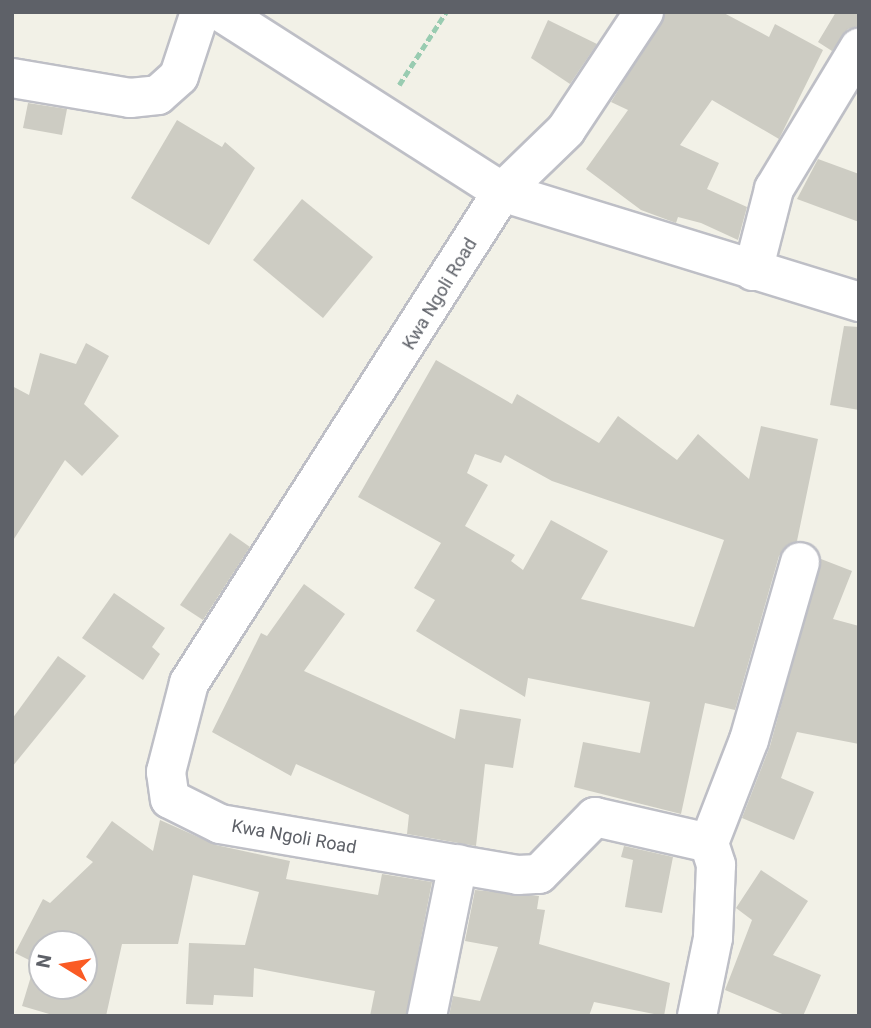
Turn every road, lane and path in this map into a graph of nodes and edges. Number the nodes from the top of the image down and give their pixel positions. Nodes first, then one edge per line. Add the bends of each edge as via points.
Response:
1 (200, 12) edge
2 (221, 12) edge
3 (446, 12) edge
4 (644, 12) edge
5 (859, 48) edge
6 (12, 78) edge
7 (380, 113) junction
8 (502, 192) junction
9 (753, 271) junction
10 (859, 302) edge
11 (800, 562) dead end
12 (709, 843) junction
13 (458, 864) junction
14 (428, 1016) edge
15 (696, 1016) edge

1 - 6 street via 179,76 158,95 131,98
2 - 7 street
3 - 7 path
4 - 8 street via 566,130
5 - 9 street via 774,189
7 - 8 street
8 - 9 street
8 - 13 street, Kwa Ngoli Road via 190,683 166,772 170,799 220,824
9 - 10 street
11 - 12 street via 748,740
12 - 13 street, Kwa Ngoli Road via 595,817 539,874
12 - 15 street via 716,865 713,938
13 - 14 street

